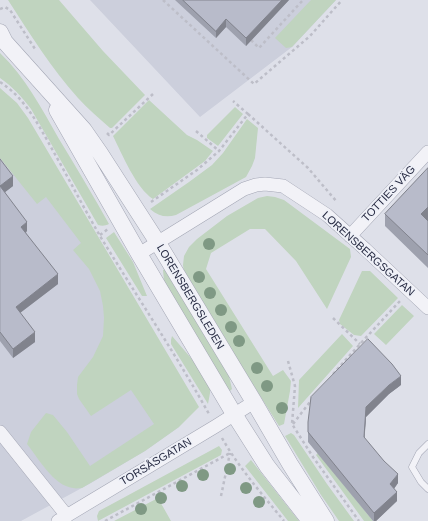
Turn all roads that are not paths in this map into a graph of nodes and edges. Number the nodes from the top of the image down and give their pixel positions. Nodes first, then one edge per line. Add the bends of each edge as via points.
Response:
1 (2, 37) edge
2 (41, 82) junction
3 (428, 152) edge
4 (350, 236) junction
5 (158, 243) junction
6 (139, 254) junction
7 (428, 308) edge
8 (254, 402) junction
9 (234, 414) junction
10 (0, 432) edge
11 (428, 444) edge
12 (428, 489) edge
13 (62, 518) edge
14 (310, 521) edge
15 (326, 521) edge

1 - 2 street, LORENSBERGSLEDEN
2 - 5 street, LORENSBERGSLEDEN via 84,130
2 - 6 street, LORENSBERGSLEDEN
3 - 4 street, TOTTIES VÄG
4 - 5 street, LORENSBERGSGATAN via 326,215 283,186 265,184 244,189
4 - 7 street, LORENSBERGSGATAN
5 - 6 street, LORENSBERGSGATAN
5 - 8 street, LORENSBERGSLEDEN
6 - 9 street, LORENSBERGSLEDEN
8 - 9 street, TORSÅSGATAN
8 - 15 street, LORENSBERGSLEDEN
9 - 13 street, TORSÅSGATAN
9 - 14 street, LORENSBERGSLEDEN via 267,466
10 - 13 street
11 - 12 lane via 419,453 412,467

